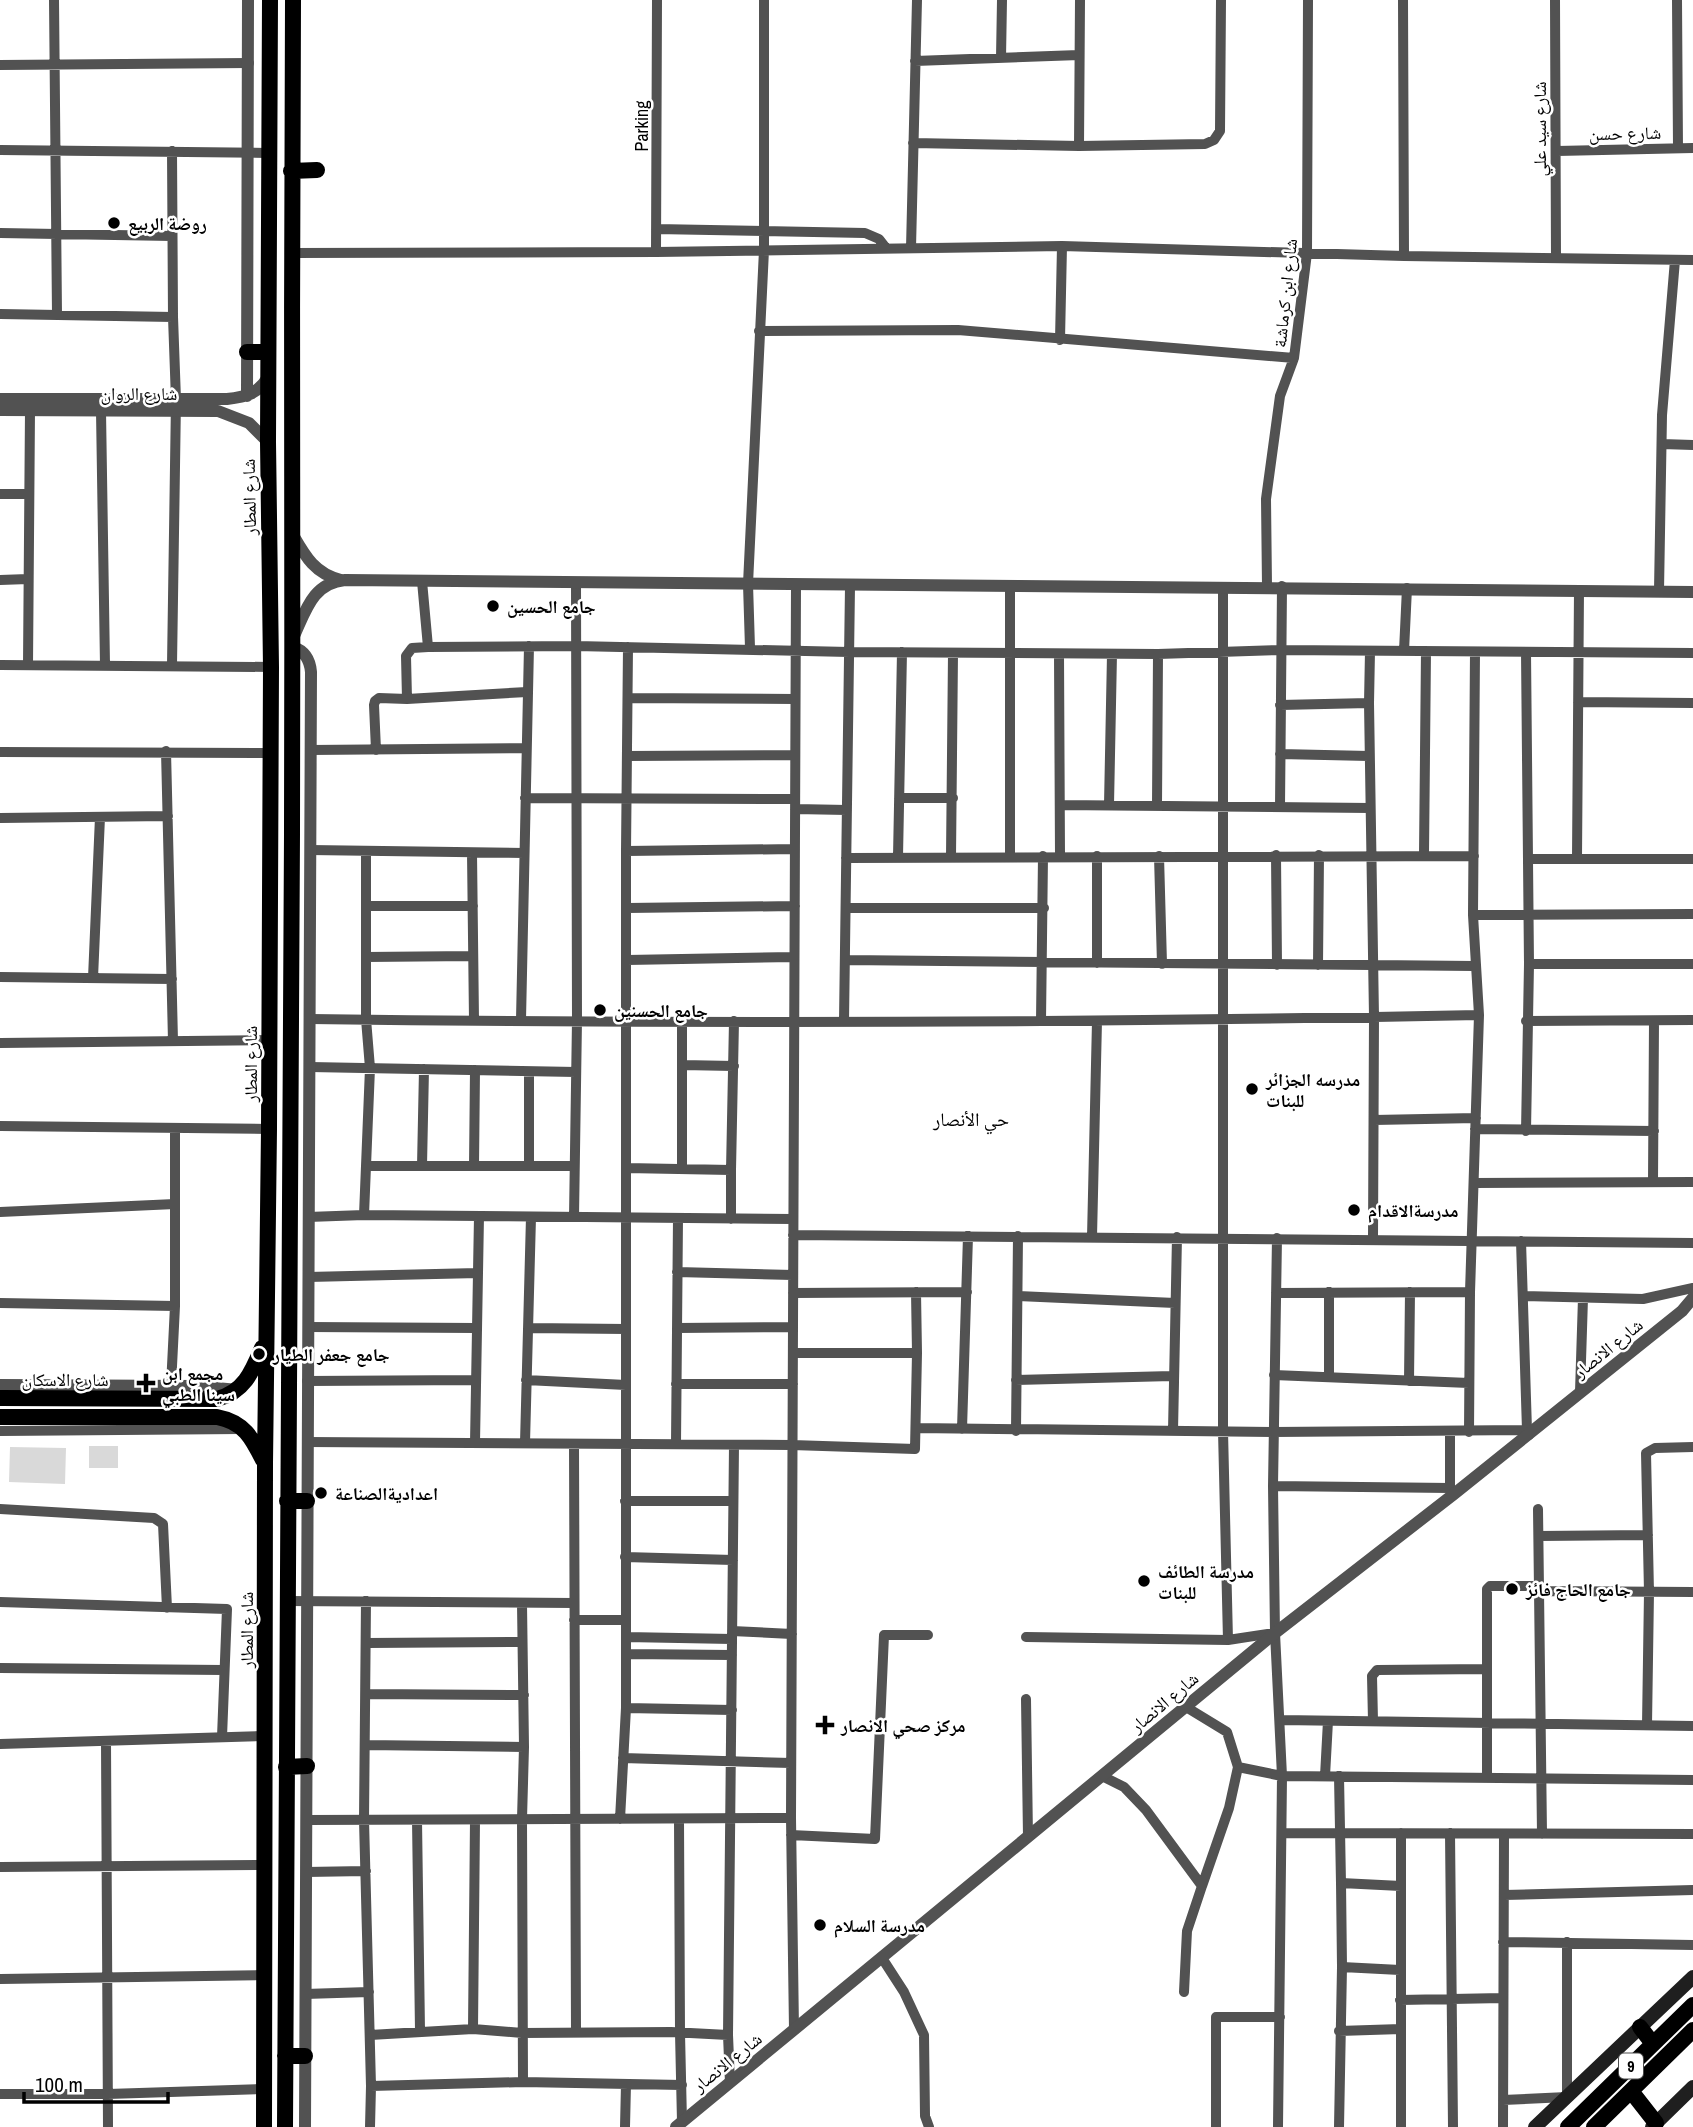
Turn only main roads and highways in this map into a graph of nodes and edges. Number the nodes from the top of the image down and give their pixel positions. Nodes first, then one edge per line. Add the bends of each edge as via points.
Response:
1 (270, 0) edge
2 (293, 0) edge
3 (317, 170) dead end
4 (291, 171) junction
5 (247, 352) road end
6 (268, 352) junction
7 (292, 791) junction
8 (269, 792) junction
9 (292, 830) junction
10 (270, 832) junction
11 (266, 1339) junction
12 (168, 1392) junction
13 (0, 1398) edge
14 (138, 1398) junction
15 (0, 1417) edge
16 (141, 1417) junction
17 (165, 1417) junction
18 (265, 1463) junction
19 (287, 1501) junction
20 (307, 1501) road end
21 (287, 1664) junction
22 (265, 1665) junction
23 (264, 1710) junction
24 (286, 1710) junction
25 (307, 1766) road end
26 (286, 1767) junction
27 (1693, 1977) edge
28 (1693, 2005) edge
29 (1640, 2027) junction
30 (1693, 2030) edge
31 (1653, 2044) junction
32 (285, 2056) junction
33 (305, 2056) road end
34 (1693, 2087) edge
35 (1631, 2091) junction
36 (1654, 2125) edge
37 (264, 2127) edge
38 (285, 2127) edge
39 (1535, 2127) edge
40 (1568, 2127) edge
41 (1594, 2127) edge

1 - 6 main road, شارع المطار
2 - 4 main road
3 - 4 main road
4 - 7 main road
5 - 6 main road
6 - 8 main road, شارع المطار
7 - 8 main road via 281,796
7 - 9 main road
8 - 10 main road, شارع المطار
9 - 10 main road via 281,826
9 - 19 main road
10 - 11 main road, شارع المطار
11 - 12 main road, شارع الاسكان via 238,1391 217,1399
11 - 18 main road, شارع المطار
12 - 14 main road, شارع الاسكان
12 - 17 main road via 160,1408
13 - 14 main road, شارع الاسكان
14 - 16 main road via 144,1408
15 - 16 main road via 109,1424
16 - 17 main road
17 - 18 main road via 230,1420 245,1429
18 - 22 main road, شارع المطار
19 - 20 main road
19 - 21 main road
21 - 22 main road via 276,1670
21 - 24 main road
22 - 23 main road, شارع المطار
23 - 24 main road via 273,1705
23 - 37 main road, شارع المطار
24 - 26 main road
25 - 26 main road
26 - 32 main road
27 - 29 main road
28 - 31 main road, 9
29 - 31 main road
29 - 39 main road
30 - 35 main road, 9
31 - 40 main road, 9
32 - 33 main road
32 - 38 main road
34 - 36 main road
35 - 36 main road
35 - 41 main road, 9

